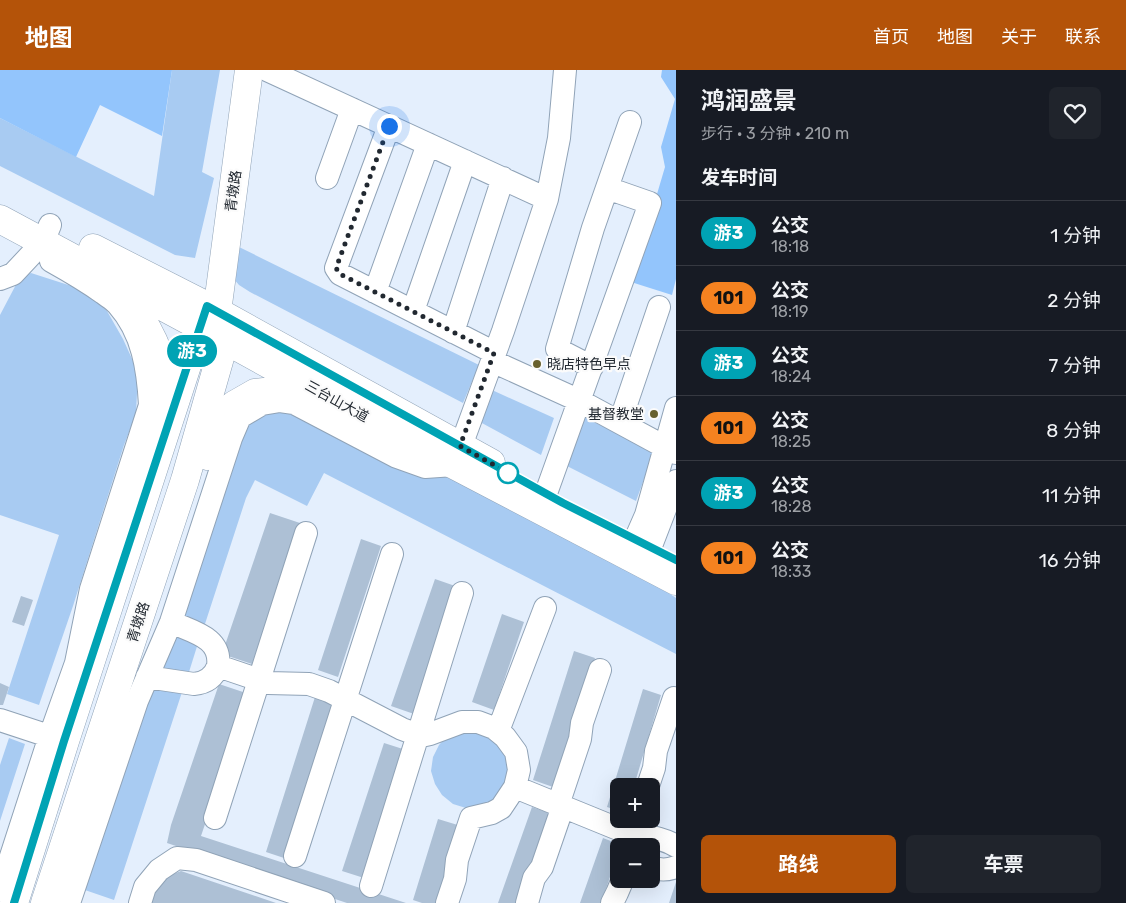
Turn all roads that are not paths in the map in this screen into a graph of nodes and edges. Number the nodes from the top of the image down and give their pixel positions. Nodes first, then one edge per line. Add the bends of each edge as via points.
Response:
1 (249, 70) edge
2 (267, 70) edge
3 (565, 70) edge
4 (352, 109) junction
5 (630, 122) dead end
6 (389, 126) junction
7 (428, 144) junction
8 (465, 161) junction
9 (327, 178) dead end
10 (503, 178) junction
11 (607, 188) junction
12 (0, 199) edge
13 (547, 199) junction
14 (0, 218) edge
15 (0, 232) edge
16 (46, 242) junction
17 (0, 279) edge
18 (375, 292) junction
19 (659, 307) dead end
20 (413, 311) junction
21 (215, 320) junction
22 (453, 332) junction
23 (493, 357) junction
24 (592, 368) junction
25 (324, 394) junction
26 (580, 400) junction
27 (676, 408) edge
28 (620, 422) junction
29 (162, 443) junction
30 (671, 450) edge
31 (457, 455) junction
32 (676, 481) edge
33 (543, 502) junction
34 (306, 533) dead end
35 (640, 552) junction
36 (392, 554) dead end
37 (676, 560) edge
38 (676, 581) edge
39 (462, 593) dead end
40 (545, 608) dead end
41 (171, 622) junction
42 (125, 661) junction
43 (218, 666) junction
44 (600, 670) dead end
45 (147, 677) junction
46 (259, 680) junction
47 (674, 698) dead end
48 (345, 699) junction
49 (2, 727) edge
50 (498, 731) junction
51 (418, 735) junction
52 (57, 739) junction
53 (651, 778) edge
54 (515, 787) junction
55 (560, 806) junction
56 (215, 818) dead end
57 (638, 833) edge
58 (676, 846) edge
59 (295, 856) dead end
60 (676, 867) edge
61 (660, 869) edge
62 (371, 886) dead end
63 (619, 888) edge
64 (7, 892) edge
65 (53, 902) edge
66 (140, 903) edge
67 (324, 903) edge
68 (447, 903) edge
69 (527, 903) edge
70 (612, 903) edge

1 - 21 main road, 青墩路
2 - 4 street
3 - 13 street via 559,138
4 - 6 street
4 - 9 street
5 - 11 street
6 - 7 street
6 - 18 street via 336,268 340,274
7 - 8 street
7 - 18 street
8 - 10 street
8 - 20 street
10 - 13 street
10 - 22 street
11 - 24 street via 557,349
11 - 24 street via 650,203
12 - 16 main road, 三台山大道
13 - 23 street
14 - 16 main road, 三台山大道
15 - 16 street
16 - 17 street via 13,274
16 - 21 main road, 三台山大道
16 - 29 main road via 124,298 142,319 164,372 167,393
16 - 52 street via 88,283 118,304 131,323 143,351 150,405 91,589
18 - 20 street
19 - 28 street
20 - 22 street
21 - 25 main road, 三台山大道
21 - 29 main road, 青墩路
21 - 31 main road, 三台山大道
21 - 42 main road, 青墩路 via 185,480
22 - 23 street
23 - 26 street
23 - 31 street
24 - 26 street
25 - 31 main road, 三台山大道
25 - 42 main road via 282,390 255,393 234,405 219,425 167,570
26 - 28 street
26 - 33 street
27 - 30 street
28 - 30 street
29 - 52 main road, 青墩路
30 - 35 street via 646,515
31 - 33 main road, 三台山大道
31 - 41 street via 426,467 396,457 294,403 262,404 240,417 231,438
32 - 35 street
33 - 35 main road, 三台山大道
34 - 46 street
35 - 37 main road, 三台山大道
35 - 38 main road, 三台山大道
36 - 48 street
39 - 51 street
40 - 50 street
41 - 43 street via 214,644 218,651
41 - 45 street
42 - 65 main road, 青墩路
43 - 45 street via 213,676 201,683
43 - 46 street
44 - 55 street
45 - 65 street
46 - 48 street via 308,684
46 - 56 street
47 - 53 street
48 - 51 street
48 - 59 street
49 - 52 street
50 - 51 street via 478,722 462,722
50 - 54 street via 516,752 519,770
51 - 62 street
52 - 64 main road, 青墩路
54 - 55 street
54 - 68 street via 501,808 471,818
55 - 57 street via 623,832
55 - 69 street via 542,867 534,878
57 - 58 street
60 - 61 street
63 - 70 street
64 - 65 street
66 - 67 street via 145,887 159,870 177,858 196,860

